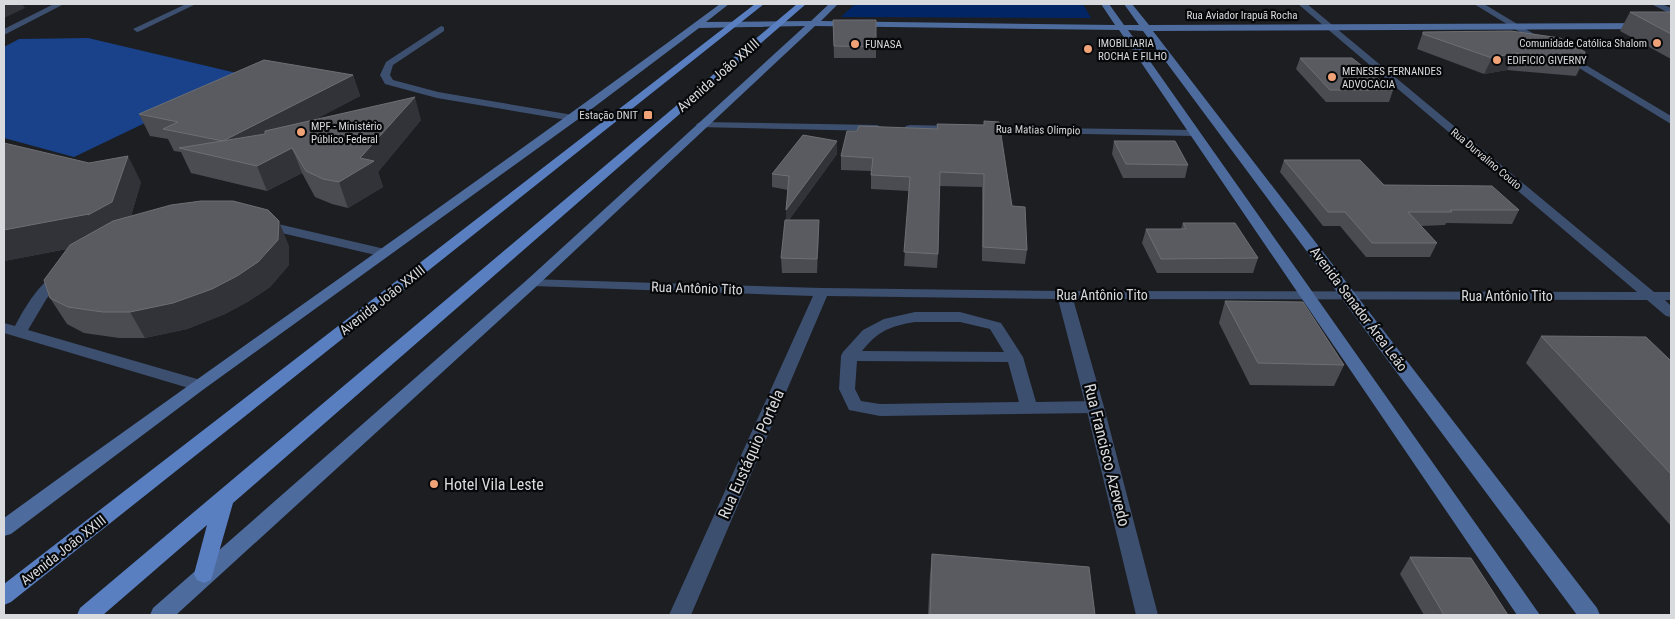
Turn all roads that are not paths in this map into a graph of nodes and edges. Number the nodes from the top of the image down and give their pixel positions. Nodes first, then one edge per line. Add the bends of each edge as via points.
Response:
1 (60, 4) edge
2 (192, 4) edge
3 (725, 4) edge
4 (760, 4) edge
5 (802, 4) edge
6 (834, 4) edge
7 (1105, 4) edge
8 (1128, 4) edge
9 (1302, 4) edge
10 (1478, 4) edge
11 (1655, 4) edge
12 (1671, 11) edge
13 (779, 23) junction
14 (735, 24) junction
15 (814, 24) junction
16 (697, 25) junction
17 (1328, 26) junction
18 (1516, 26) junction
19 (1671, 26) edge
20 (1121, 27) junction
21 (1146, 28) junction
22 (137, 29) dead end
23 (441, 29) dead end
24 (4, 32) edge
25 (573, 118) junction
26 (1671, 121) edge
27 (702, 126) junction
28 (1194, 133) junction
29 (249, 220) edge
30 (384, 253) junction
31 (77, 267) edge
32 (533, 282) junction
33 (822, 292) junction
34 (1064, 295) junction
35 (1305, 295) junction
36 (1349, 296) junction
37 (1650, 296) junction
38 (1671, 296) edge
39 (1671, 314) edge
40 (12, 330) edge
41 (850, 356) junction
42 (1015, 357) junction
43 (198, 385) junction
44 (1095, 407) junction
45 (1029, 408) junction
46 (224, 499) junction
47 (4, 528) edge
48 (204, 574) junction
49 (6, 591) edge
50 (88, 615) edge
51 (160, 615) edge
52 (680, 615) edge
53 (1147, 615) edge
54 (1529, 615) edge
55 (1589, 615) edge

1 - 24 street
2 - 22 street
3 - 16 street
4 - 14 main road, Avenida João XXIII
5 - 13 main road, Avenida João XXIII
6 - 15 street, Avenida João XXIII
7 - 20 street
8 - 21 street, Avenida Senador Área Leão
9 - 17 street, Rua Durvalino Couto
10 - 18 street
11 - 12 street
13 - 14 street, Rua Aviador Irapuã Rocha
13 - 15 street, Rua Aviador Irapuã Rocha
13 - 46 main road, Avenida João XXIII
14 - 16 street, Rua Aviador Irapuã Rocha
14 - 49 main road, Avenida João XXIII
15 - 20 street, Rua Aviador Irapuã Rocha
15 - 27 street, Avenida João XXIII
16 - 25 street
17 - 18 street, Rua Aviador Irapuã Rocha
17 - 21 street, Rua Aviador Irapuã Rocha
17 - 37 street, Rua Durvalino Couto
18 - 19 street, Rua Aviador Irapuã Rocha
18 - 26 street
20 - 21 street, Rua Aviador Irapuã Rocha
20 - 28 street
21 - 36 street, Avenida Senador Área Leão
23 - 25 street via 389,64 384,76 388,82 437,95
25 - 30 street
27 - 28 street, Rua Matias Olimpio
27 - 32 street, Avenida João XXIII
28 - 35 street
29 - 30 street
30 - 43 street
31 - 40 street via 47,288
32 - 33 street, Rua Antônio Tito
32 - 48 street, Avenida João XXIII
33 - 34 street, Rua Antônio Tito
33 - 52 street, Rua Eustáquio Portela
34 - 35 street, Rua Antônio Tito
34 - 44 street, Rua Francisco Azevedo
35 - 36 street, Rua Antônio Tito
35 - 54 street
36 - 37 street, Rua Antônio Tito
36 - 55 street, Avenida Senador Área Leão
37 - 38 street, Rua Antônio Tito
37 - 39 street, Rua Durvalino Couto
40 - 43 street
41 - 42 street
41 - 42 street via 868,333 889,322 915,317 960,317 996,326
41 - 45 street via 847,389 855,406 880,410
42 - 45 street
43 - 47 street
44 - 45 street
44 - 53 street, Rua Francisco Azevedo
46 - 48 main road
46 - 50 main road, Avenida João XXIII
48 - 51 street, Avenida João XXIII

